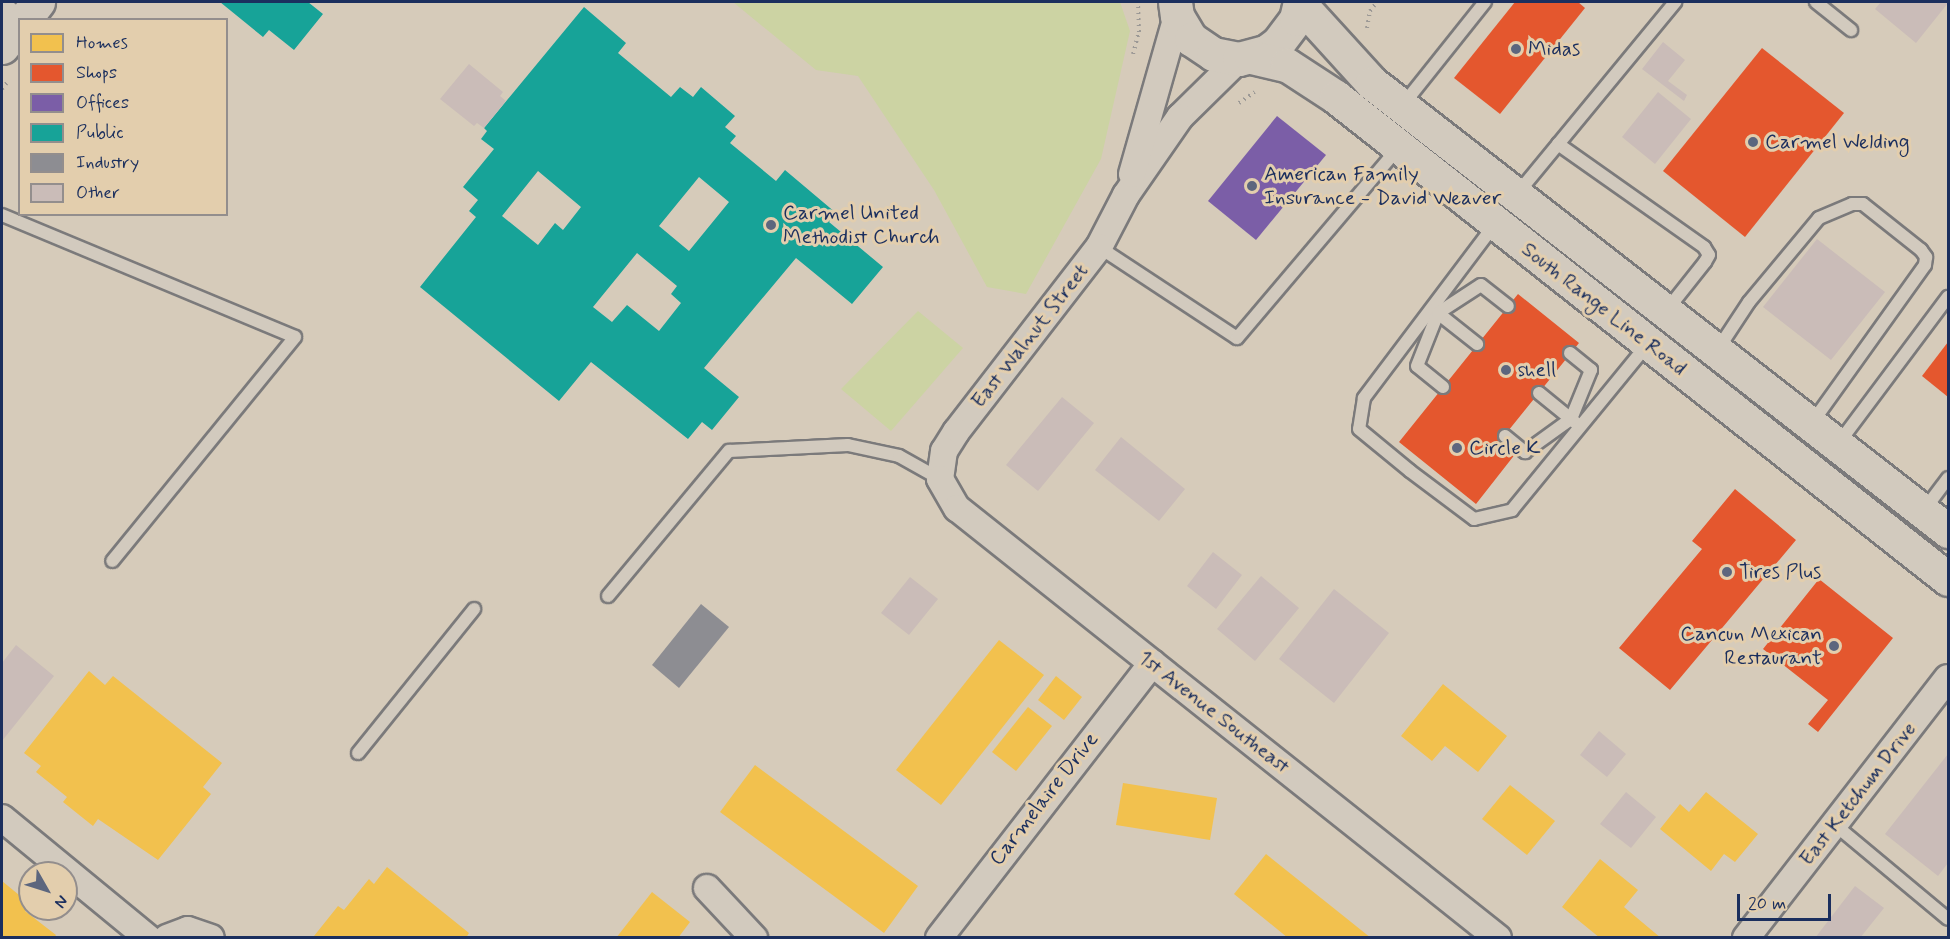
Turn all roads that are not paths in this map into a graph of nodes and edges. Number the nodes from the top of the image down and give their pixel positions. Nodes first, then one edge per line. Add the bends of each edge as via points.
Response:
1 (38, 2) edge
2 (1485, 2) edge
3 (1675, 2) edge
4 (1816, 2) edge
5 (1300, 3) edge
6 (1175, 6) edge
7 (2, 10) edge
8 (26, 18) edge
9 (18, 23) edge
10 (18, 27) edge
11 (1851, 30) dead end
12 (2, 46) edge
13 (1245, 58) junction
14 (1401, 107) junction
15 (1558, 144) junction
16 (1398, 147) junction
17 (1126, 195) junction
18 (1517, 195) junction
19 (2, 215) edge
20 (1495, 224) junction
21 (1099, 247) junction
22 (1948, 297) edge
23 (1508, 306) dead end
24 (1434, 310) junction
25 (1667, 310) junction
26 (1478, 344) dead end
27 (1648, 344) junction
28 (1718, 350) junction
29 (1570, 353) dead end
30 (1443, 387) dead end
31 (1539, 393) dead end
32 (1576, 423) junction
33 (1812, 423) junction
34 (1504, 436) dead end
35 (1838, 444) junction
36 (1948, 478) edge
37 (940, 479) junction
38 (1923, 511) junction
39 (1948, 531) edge
40 (111, 561) dead end
41 (1948, 579) edge
42 (608, 596) dead end
43 (474, 609) dead end
44 (1152, 663) junction
45 (1948, 678) edge
46 (358, 753) dead end
47 (2, 818) edge
48 (1834, 824) junction
49 (706, 888) dead end
50 (1948, 919) edge
51 (1492, 936) edge
52 (148, 938) edge
53 (166, 938) edge
54 (211, 938) edge
55 (754, 938) edge
56 (939, 938) edge
57 (1746, 938) edge

1 - 8 main road
2 - 14 lane
3 - 15 lane
4 - 11 lane
5 - 13 main road via 1289,32 1266,52
5 - 14 main road, South Range Line Road via 1352,66
6 - 13 main road, South Range Line Road via 1183,29 1201,48 1213,54
6 - 17 street, East Walnut Street
7 - 9 street
10 - 12 main road
13 - 16 main road, South Range Line Road via 1272,60 1302,73
13 - 17 street, East Walnut Street via 1180,117
14 - 18 main road, South Range Line Road
15 - 18 lane
15 - 25 lane via 1704,247 1709,255 1705,262
16 - 20 main road, South Range Line Road
16 - 21 lane via 1237,338
17 - 21 street, East Walnut Street
18 - 25 main road, South Range Line Road
19 - 40 lane via 295,337
20 - 24 lane
20 - 27 main road, South Range Line Road
21 - 37 street, East Walnut Street via 956,432 944,451
22 - 35 lane
23 - 24 lane via 1481,285
24 - 26 lane
24 - 30 lane via 1417,366
24 - 32 lane via 1365,398 1359,429 1474,519 1512,510
25 - 28 main road, South Range Line Road
27 - 32 lane
27 - 41 main road, South Range Line Road
28 - 33 main road, South Range Line Road
28 - 33 lane via 1749,302 1809,226 1852,204 1863,204 1921,250 1926,257 1925,266
29 - 32 lane via 1591,370
31 - 32 lane
32 - 34 lane via 1525,452
33 - 35 main road, South Range Line Road
35 - 38 main road, South Range Line Road
36 - 38 lane
37 - 42 lane via 899,456 848,445 729,451
37 - 44 street, 1st Avenue Southeast via 957,508
38 - 39 main road, South Range Line Road
43 - 46 lane
44 - 51 street, 1st Avenue Southeast
44 - 56 street, Carmelaire Drive
45 - 48 street, East Ketchum Drive
47 - 52 street
48 - 50 lane
48 - 57 street, East Ketchum Drive
49 - 55 street
53 - 54 street via 188,930

